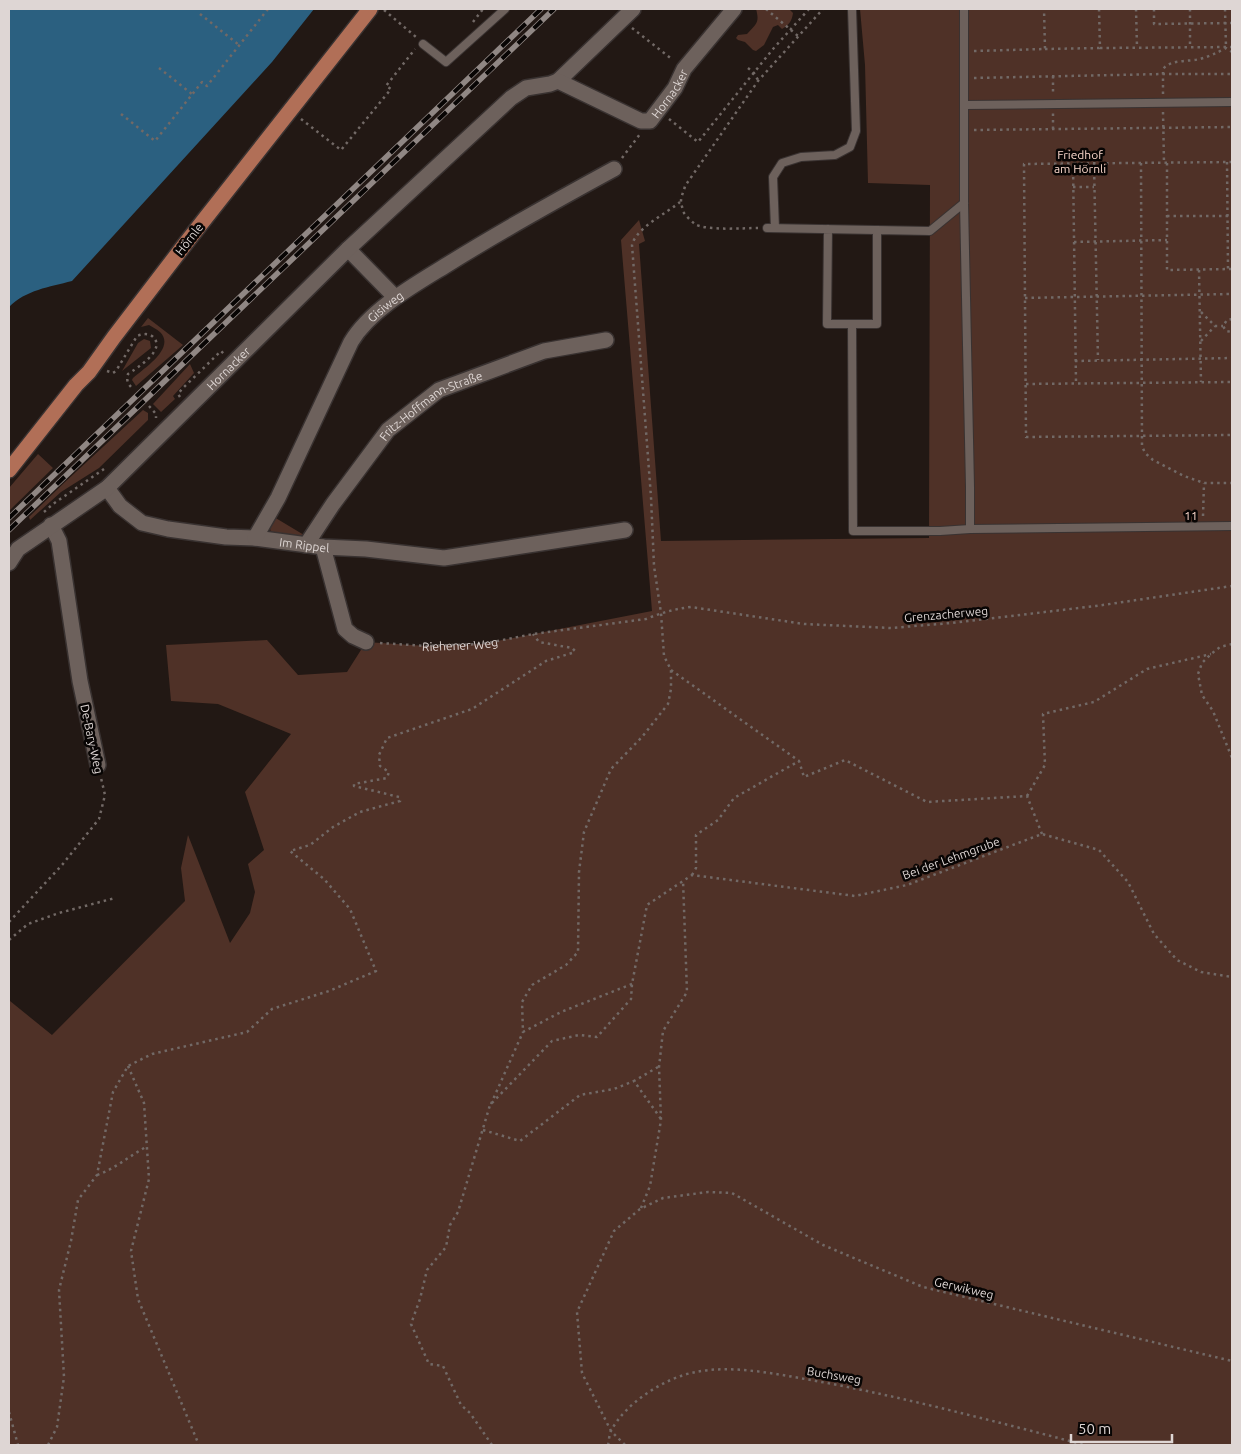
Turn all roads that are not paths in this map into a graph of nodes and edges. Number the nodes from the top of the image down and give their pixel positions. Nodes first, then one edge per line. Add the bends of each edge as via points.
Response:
1 (370, 9) edge
2 (505, 9) edge
3 (633, 9) edge
4 (734, 9) edge
5 (852, 9) edge
6 (964, 9) edge
7 (422, 43) road end
8 (558, 81) junction
9 (1232, 102) edge
10 (965, 104) junction
11 (614, 169) road end
12 (964, 204) junction
13 (828, 229) junction
14 (877, 230) junction
15 (348, 249) junction
16 (395, 297) junction
17 (852, 324) junction
18 (606, 340) dead end
19 (9, 470) edge
20 (107, 488) junction
21 (47, 520) junction
22 (1232, 526) edge
23 (625, 530) dead end
24 (970, 530) junction
25 (255, 538) junction
26 (306, 545) junction
27 (323, 547) junction
28 (9, 563) edge
29 (366, 642) road end
30 (98, 765) road end

1 - 19 main road, Hörnle
2 - 7 lane via 446,62
3 - 8 street
4 - 8 street, Hornacker via 684,69 675,88 654,115 645,122
5 - 13 lane via 856,131 850,147 834,155 801,157 782,163 773,177 771,228
6 - 10 lane
8 - 15 street, Hornacker via 526,88 511,98
9 - 10 lane
10 - 12 lane
11 - 16 street, Gisiweg via 498,233
12 - 14 lane via 930,231
12 - 24 lane
13 - 14 lane
13 - 17 lane via 827,324
14 - 17 lane via 877,324
15 - 16 street
15 - 20 street, Hornacker
16 - 25 street, Gisiweg via 356,333 278,498
17 - 24 lane via 853,531
18 - 26 street, Fritz-Hoffmann-Straße via 544,351 439,390 388,430
20 - 21 street via 74,512
20 - 25 street, Im Rippel via 120,506 142,523 226,537
21 - 28 street via 18,549
21 - 30 street, De-Bary-Weg via 59,541 80,681
22 - 24 lane
23 - 27 street, Im Rippel via 444,558
25 - 26 street, Im Rippel
26 - 27 street, Im Rippel
27 - 29 street via 345,629

